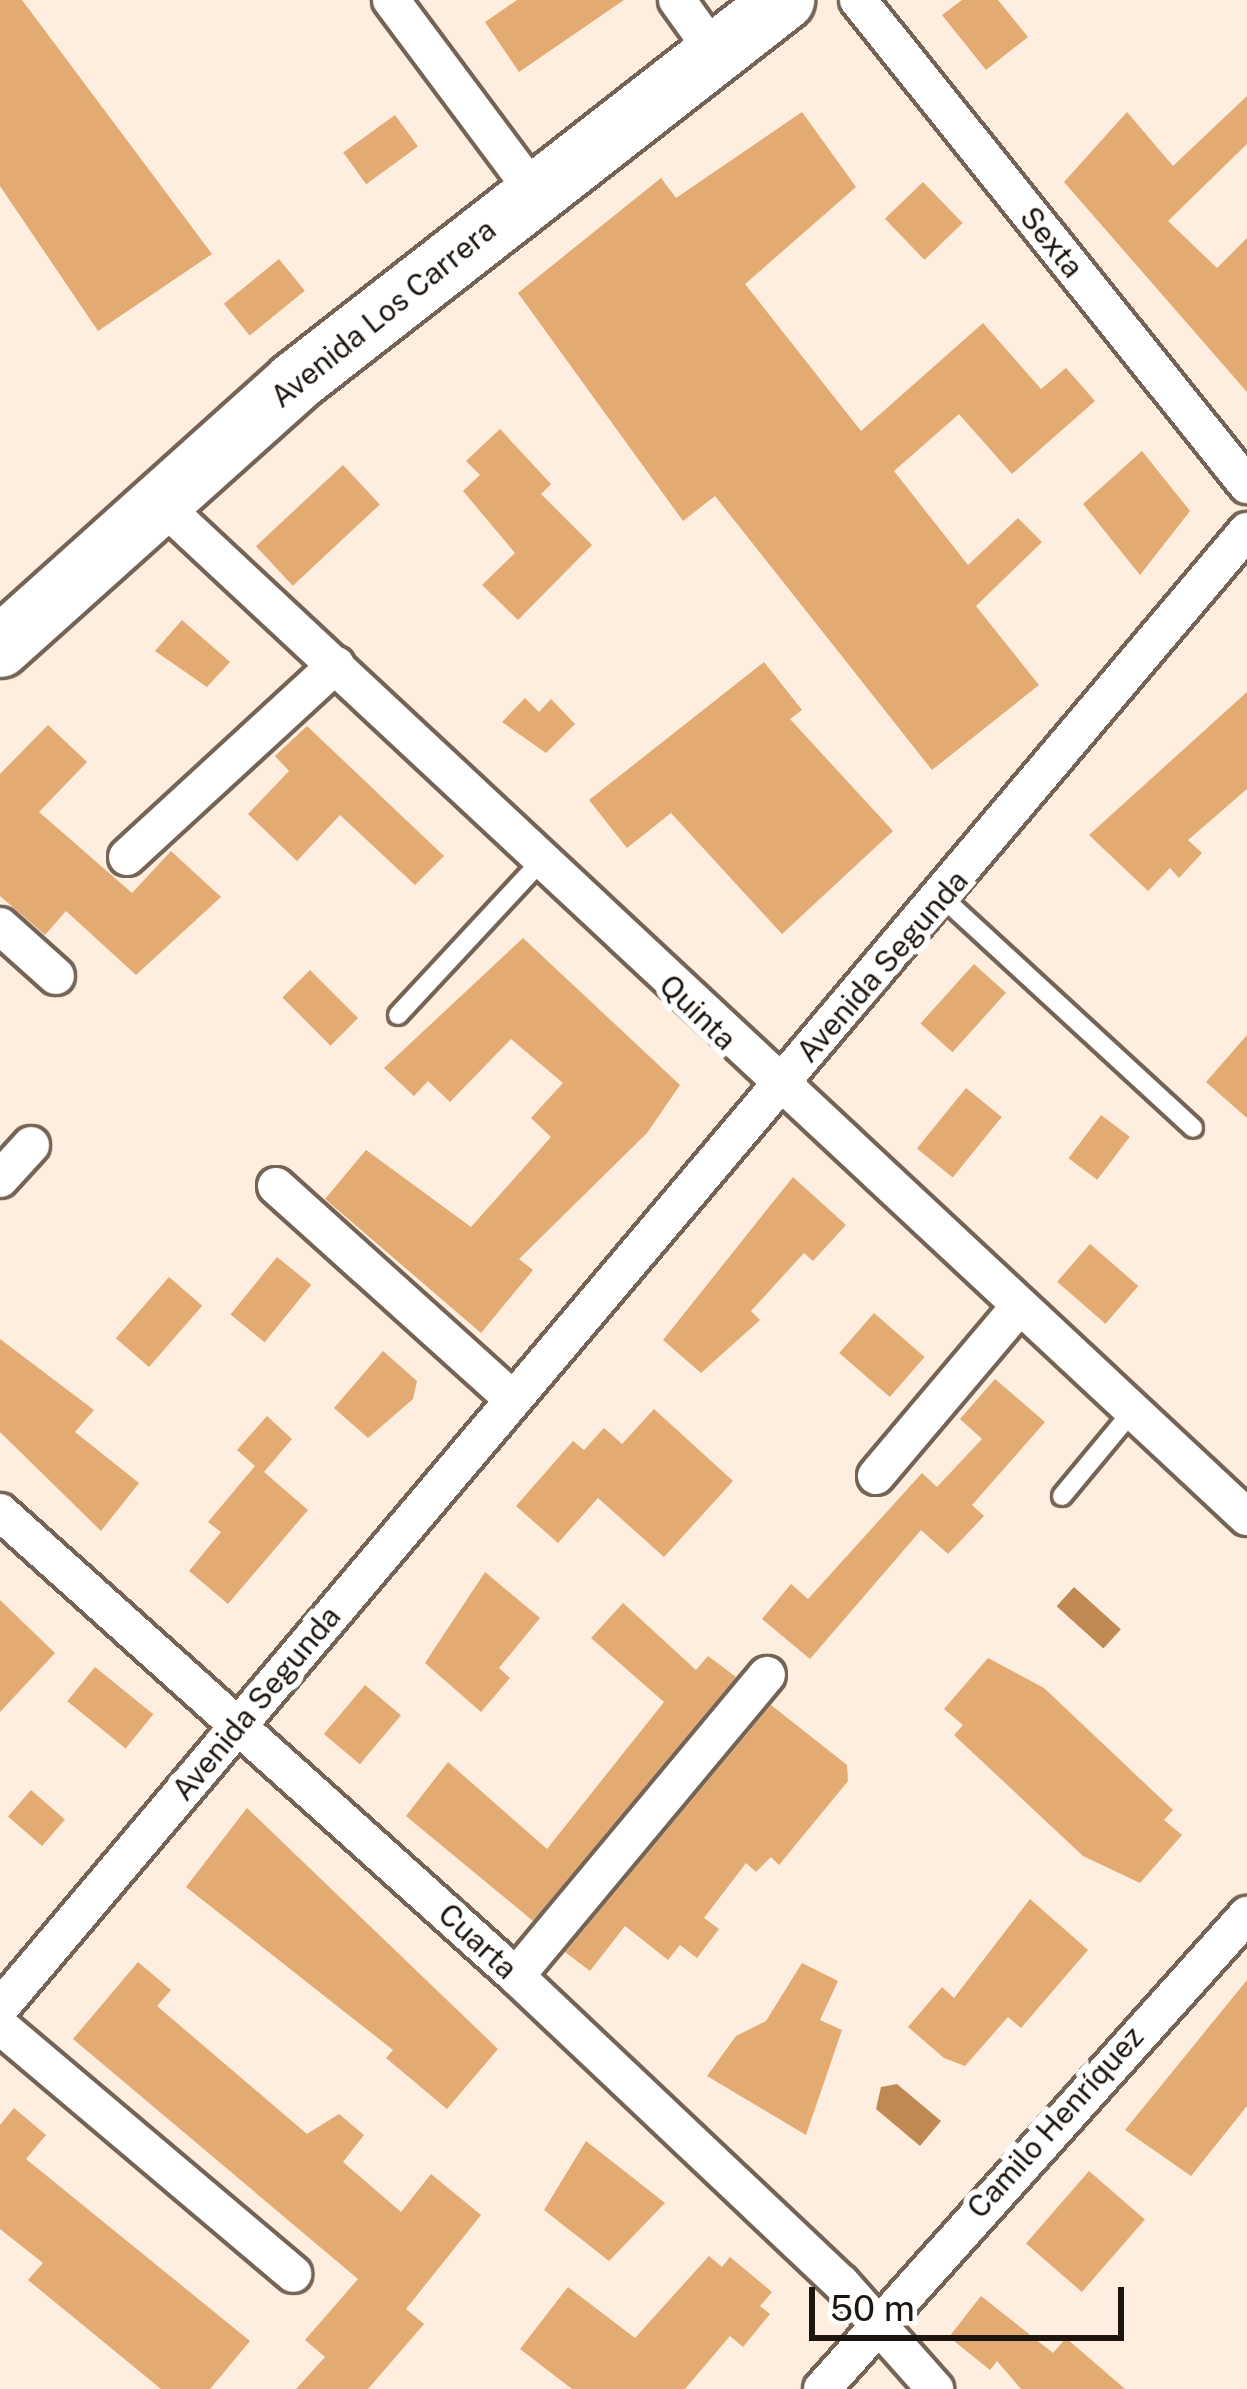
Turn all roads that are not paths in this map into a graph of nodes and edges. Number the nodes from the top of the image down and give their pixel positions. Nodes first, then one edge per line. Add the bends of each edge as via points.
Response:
1 (391, 0) edge
2 (677, 0) edge
3 (784, 0) edge
4 (858, 0) edge
5 (715, 53) junction
6 (535, 192) junction
7 (1247, 485) edge
8 (157, 500) junction
9 (1247, 531) edge
10 (4, 633) edge
11 (336, 665) junction
12 (127, 857) dead end
13 (541, 861) junction
14 (942, 897) junction
15 (0, 926) edge
16 (56, 976) dead end
17 (398, 1015) dead end
18 (777, 1088) junction
19 (1192, 1128) dead end
20 (31, 1145) dead end
21 (0, 1179) edge
22 (276, 1186) dead end
23 (1017, 1310) junction
24 (510, 1396) junction
25 (1131, 1412) junction
26 (876, 1476) dead end
27 (1062, 1496) dead end
28 (0, 1512) edge
29 (1247, 1517) edge
30 (767, 1675) dead end
31 (241, 1723) junction
32 (1247, 1915) edge
33 (516, 1976) junction
34 (0, 2008) edge
35 (0, 2026) edge
36 (292, 2274) dead end
37 (878, 2323) junction
38 (822, 2389) edge
39 (935, 2389) edge

1 - 6 street
2 - 5 street
3 - 5 main road, Avenida Los Carrera
4 - 7 street, Sexta
5 - 6 main road, Avenida Los Carrera
6 - 8 main road, Avenida Los Carrera
8 - 10 main road, Avenida Los Carrera
8 - 11 street, Quinta
9 - 14 street, Avenida Segunda
11 - 12 street
11 - 13 street, Quinta
13 - 17 lane
13 - 18 street, Quinta
14 - 18 street, Avenida Segunda
14 - 19 lane
15 - 16 street
18 - 23 street, Quinta
18 - 24 street, Avenida Segunda
20 - 21 street
22 - 24 street
23 - 25 street, Quinta
23 - 26 street
24 - 31 street, Avenida Segunda
25 - 27 lane
25 - 29 street, Quinta
28 - 31 street, Cuarta
30 - 33 street
31 - 33 street, Cuarta
31 - 34 street, Avenida Segunda
32 - 37 street, Camilo Henríquez
33 - 37 street, Cuarta
35 - 36 street
37 - 38 street, Camilo Henríquez
37 - 39 street, Cuarta

